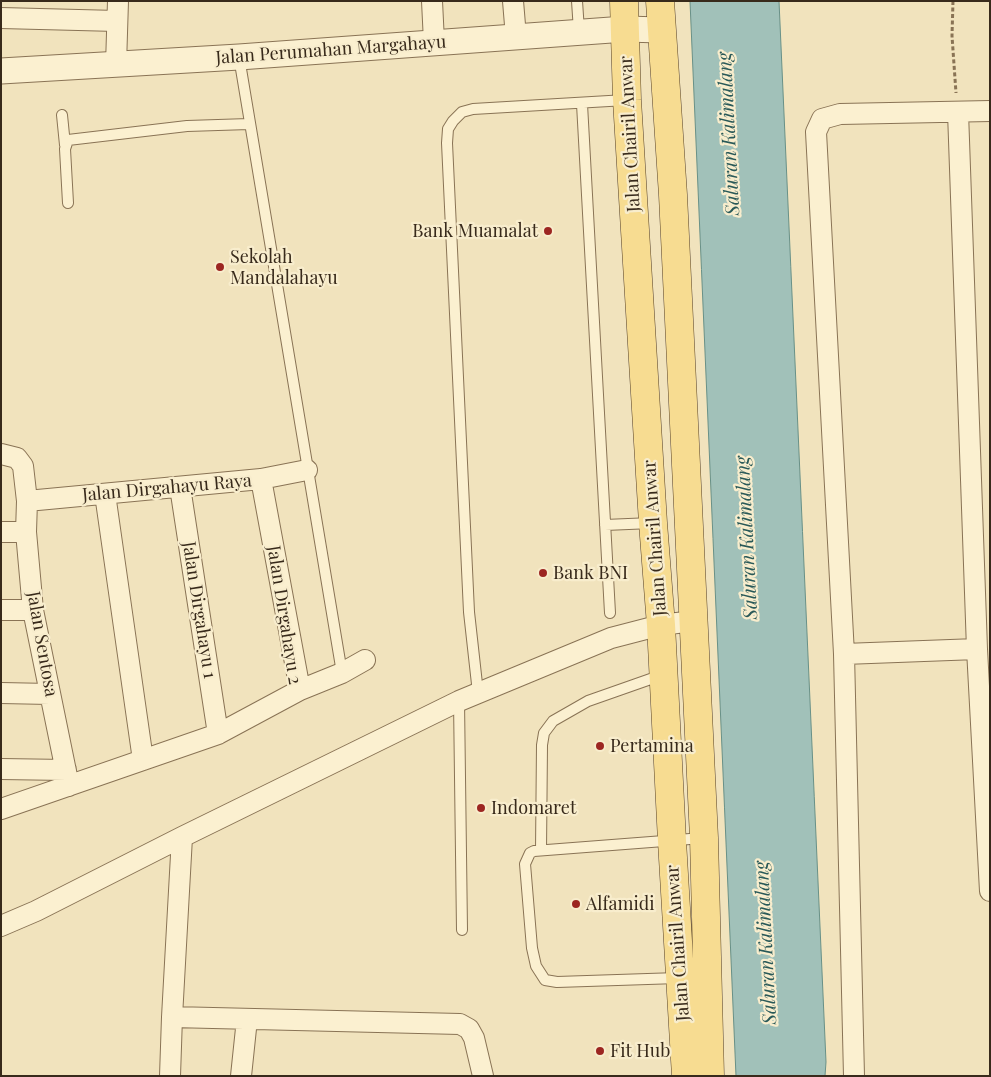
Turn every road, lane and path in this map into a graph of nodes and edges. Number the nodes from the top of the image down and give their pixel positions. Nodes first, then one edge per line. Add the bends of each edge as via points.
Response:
1 (118, 1) edge
2 (432, 1) edge
3 (513, 1) edge
4 (577, 1) edge
5 (624, 1) edge
6 (660, 1) edge
7 (953, 1) edge
8 (1, 18) edge
9 (117, 21) junction
10 (625, 29) junction
11 (661, 30) junction
12 (579, 32) junction
13 (516, 37) junction
14 (434, 42) junction
15 (239, 57) junction
16 (116, 65) junction
17 (1, 72) edge
18 (628, 100) junction
19 (582, 104) junction
20 (990, 111) edge
21 (958, 112) junction
22 (62, 114) dead end
23 (249, 124) junction
24 (65, 144) junction
25 (68, 203) dead end
26 (1, 454) edge
27 (307, 470) junction
28 (261, 480) junction
29 (180, 487) junction
30 (105, 494) junction
31 (27, 501) junction
32 (653, 523) junction
33 (605, 526) junction
34 (1, 532) edge
35 (26, 532) junction
36 (1, 610) edge
37 (33, 610) junction
38 (610, 613) dead end
39 (693, 621) junction
40 (661, 625) junction
41 (977, 649) junction
42 (844, 654) junction
43 (365, 660) dead end
44 (342, 673) junction
45 (664, 675) junction
46 (300, 690) junction
47 (1, 693) edge
48 (478, 693) junction
49 (50, 694) junction
50 (459, 701) junction
51 (218, 734) junction
52 (143, 760) junction
53 (1, 769) edge
54 (68, 778) junction
55 (1, 809) edge
56 (182, 837) junction
57 (704, 838) junction
58 (672, 841) junction
59 (541, 850) junction
60 (990, 891) edge
61 (1, 926) edge
62 (462, 930) dead end
63 (680, 978) junction
64 (172, 1017) junction
65 (247, 1019) junction
66 (170, 1076) edge
67 (241, 1076) edge
68 (484, 1076) edge
69 (686, 1076) edge
70 (710, 1076) edge
71 (854, 1076) edge

1 - 9 street
2 - 14 street
3 - 13 street
4 - 12 lane
5 - 10 main road, Jalan Chairil Anwar
6 - 11 main road, Jalan Chairil Anwar
7 - 21 path via 952,36
8 - 9 street
9 - 16 street
10 - 11 street, Jalan Perumahan Margahayu
10 - 12 street, Jalan Perumahan Margahayu
10 - 18 main road, Jalan Chairil Anwar
11 - 39 main road, Jalan Chairil Anwar via 673,195
12 - 13 street, Jalan Perumahan Margahayu
13 - 14 street, Jalan Perumahan Margahayu
14 - 15 street, Jalan Perumahan Margahayu
15 - 16 street, Jalan Perumahan Margahayu
15 - 23 lane
16 - 17 street, Jalan Perumahan Margahayu
18 - 19 lane
18 - 32 main road, Jalan Chairil Anwar
19 - 33 lane
19 - 48 lane via 473,109 462,112 448,129 469,612
20 - 21 street
21 - 41 street
21 - 42 street via 840,114 822,119 816,132
22 - 24 lane
23 - 24 lane via 187,126 74,138
23 - 27 lane
24 - 25 lane
26 - 31 street, Jalan Sentosa via 21,462
27 - 28 street, Jalan Dirgahayu Raya
27 - 44 lane
28 - 29 street, Jalan Dirgahayu Raya
28 - 46 street, Jalan Dirgahayu 2
29 - 30 street, Jalan Dirgahayu Raya
29 - 51 street, Jalan Dirgahayu 1
30 - 31 street, Jalan Dirgahayu Raya
30 - 52 street
31 - 35 street, Jalan Sentosa
32 - 33 lane
32 - 40 main road, Jalan Chairil Anwar
33 - 38 lane
34 - 35 street
35 - 37 street, Jalan Sentosa
36 - 37 street
37 - 49 street, Jalan Sentosa
39 - 40 street
39 - 57 main road, Jalan Chairil Anwar
40 - 45 main road, Jalan Chairil Anwar
40 - 48 street via 611,638
41 - 42 street
41 - 60 street
42 - 71 street
43 - 44 street
44 - 46 street
45 - 58 main road, Jalan Chairil Anwar
45 - 59 lane via 588,700 553,721 544,733
46 - 51 street, Jalan Dirgahayu 2
47 - 49 street
48 - 50 street
49 - 54 street, Jalan Sentosa
50 - 56 street
50 - 62 lane
51 - 52 street, Jalan Dirgahayu 2
52 - 54 street, Jalan Dirgahayu 2
53 - 54 street
54 - 55 street, Jalan Dirgahayu 2
56 - 61 street via 36,912
56 - 64 street
57 - 58 lane
57 - 70 main road, Jalan Chairil Anwar
58 - 59 lane
58 - 63 main road, Jalan Chairil Anwar
59 - 63 lane via 530,853 525,864 532,948 536,966 545,980
63 - 69 main road, Jalan Chairil Anwar
64 - 65 street
64 - 66 street
65 - 67 street
65 - 68 street via 460,1024 469,1029 474,1038

